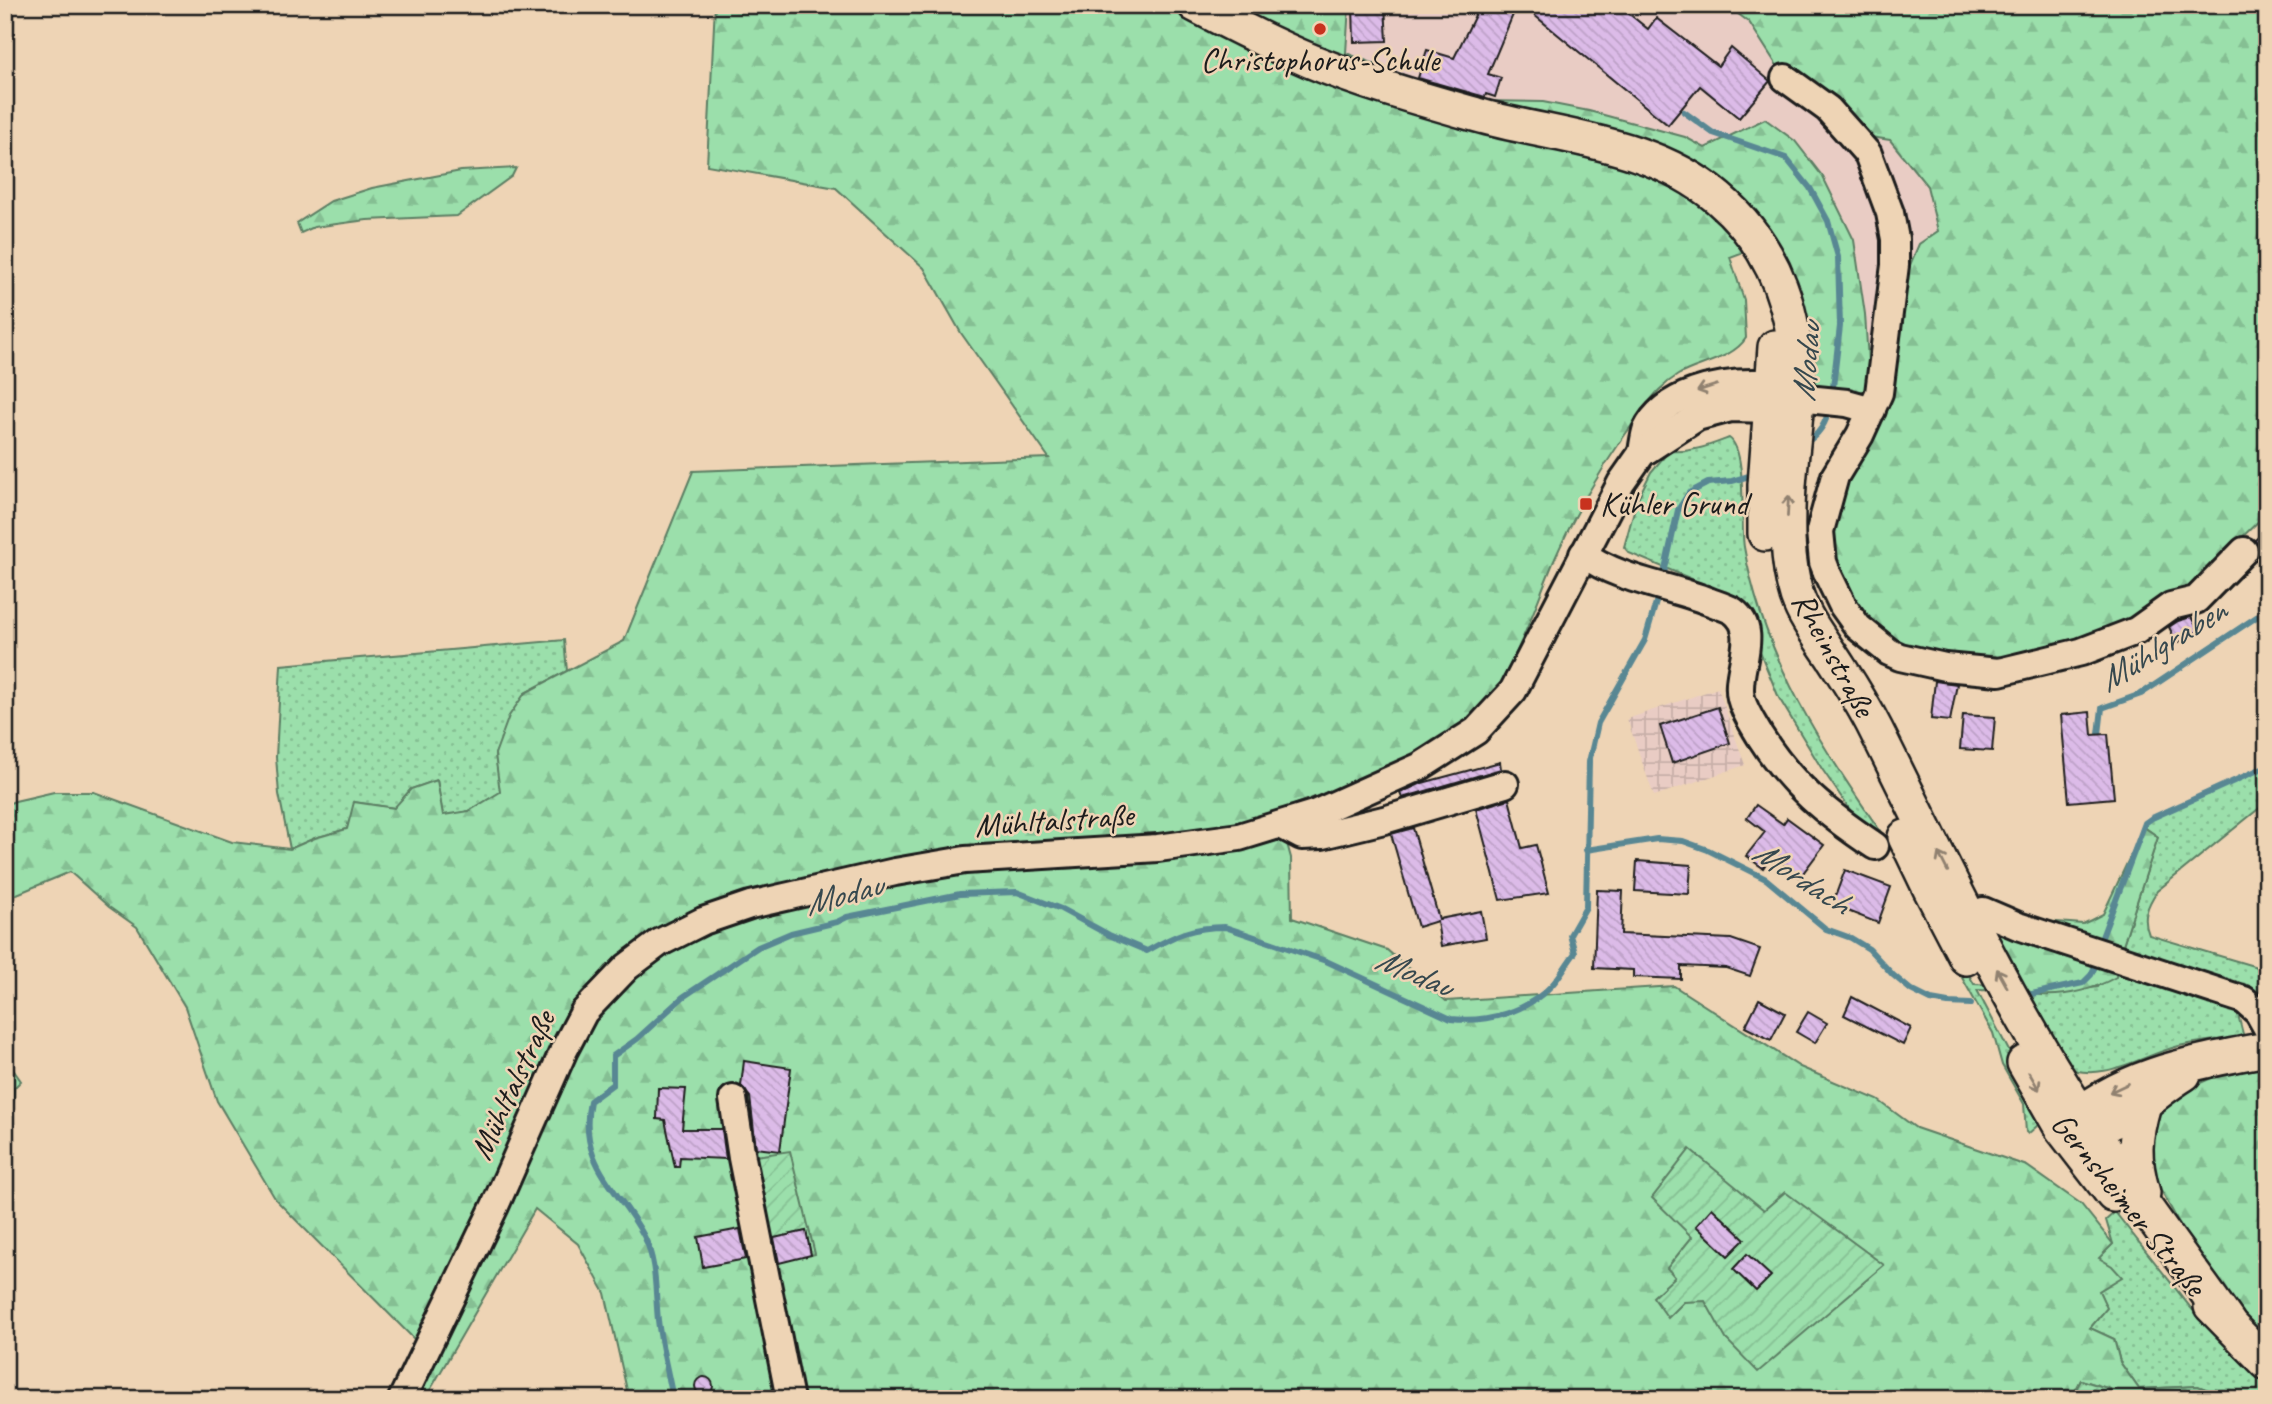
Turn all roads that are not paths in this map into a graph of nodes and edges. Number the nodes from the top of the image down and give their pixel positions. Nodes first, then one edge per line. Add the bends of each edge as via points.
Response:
1 (1195, 5) edge
2 (1785, 78) dead end
3 (1860, 407) junction
4 (1787, 410) junction
5 (1778, 477) junction
6 (2244, 551) dead end
7 (1592, 560) junction
8 (1505, 784) dead end
9 (1281, 825) junction
10 (1887, 836) junction
11 (1970, 923) junction
12 (2267, 1028) edge
13 (2267, 1049) edge
14 (2207, 1060) junction
15 (733, 1099) dead end
16 (2144, 1104) junction
17 (2078, 1123) junction
18 (2148, 1208) junction
19 (2228, 1322) junction
20 (2267, 1363) edge
21 (402, 1399) edge
22 (790, 1399) edge

1 - 4 main road, Rheinstraße via 1313,62 1408,95 1629,151 1675,169 1716,197 1765,251 1789,308 1796,360
2 - 3 street, Rheinstraße via 1828,108 1860,144 1877,174 1890,213 1895,265 1879,393
3 - 4 street
3 - 6 street, Rheinstraße via 1825,506 1820,531 1823,562 1849,616 1900,657 1994,675 2081,652 2136,631 2171,606 2196,600
4 - 5 main road, Rheinstraße
4 - 7 street, Mühltalstraße via 1728,383 1686,396 1655,419 1646,432 1642,453 1622,483
5 - 10 main road, Rheinstraße via 1766,555 1785,619 1855,734
11 -> 5 main road, Rheinstraße via 1863,705 1803,611
7 - 9 street, Mühltalstraße via 1513,691 1476,731 1421,766
7 - 10 street via 1732,611 1747,636 1740,697 1767,747 1812,801
8 - 9 street via 1322,835 1302,836
9 - 21 street, Mühltalstraße via 1239,837 1158,848 965,860 895,872 750,905 659,943 627,967 584,1013
10 - 11 main road, Rheinstraße
11 - 12 street via 2018,926 2245,1000
11 - 17 main road, Gernsheimer Straße
13 - 14 main road
14 - 16 main road
14 -> 17 main road via 2106,1094
15 - 22 street
16 - 17 main road via 2113,1122
16 - 18 main road via 2135,1152
17 - 18 main road, Gernsheimer Straße
17 - 19 main road, Gernsheimer Straße via 2104,1185
18 - 19 main road, Gernsheimer Straße
19 - 20 main road, Gernsheimer Straße

